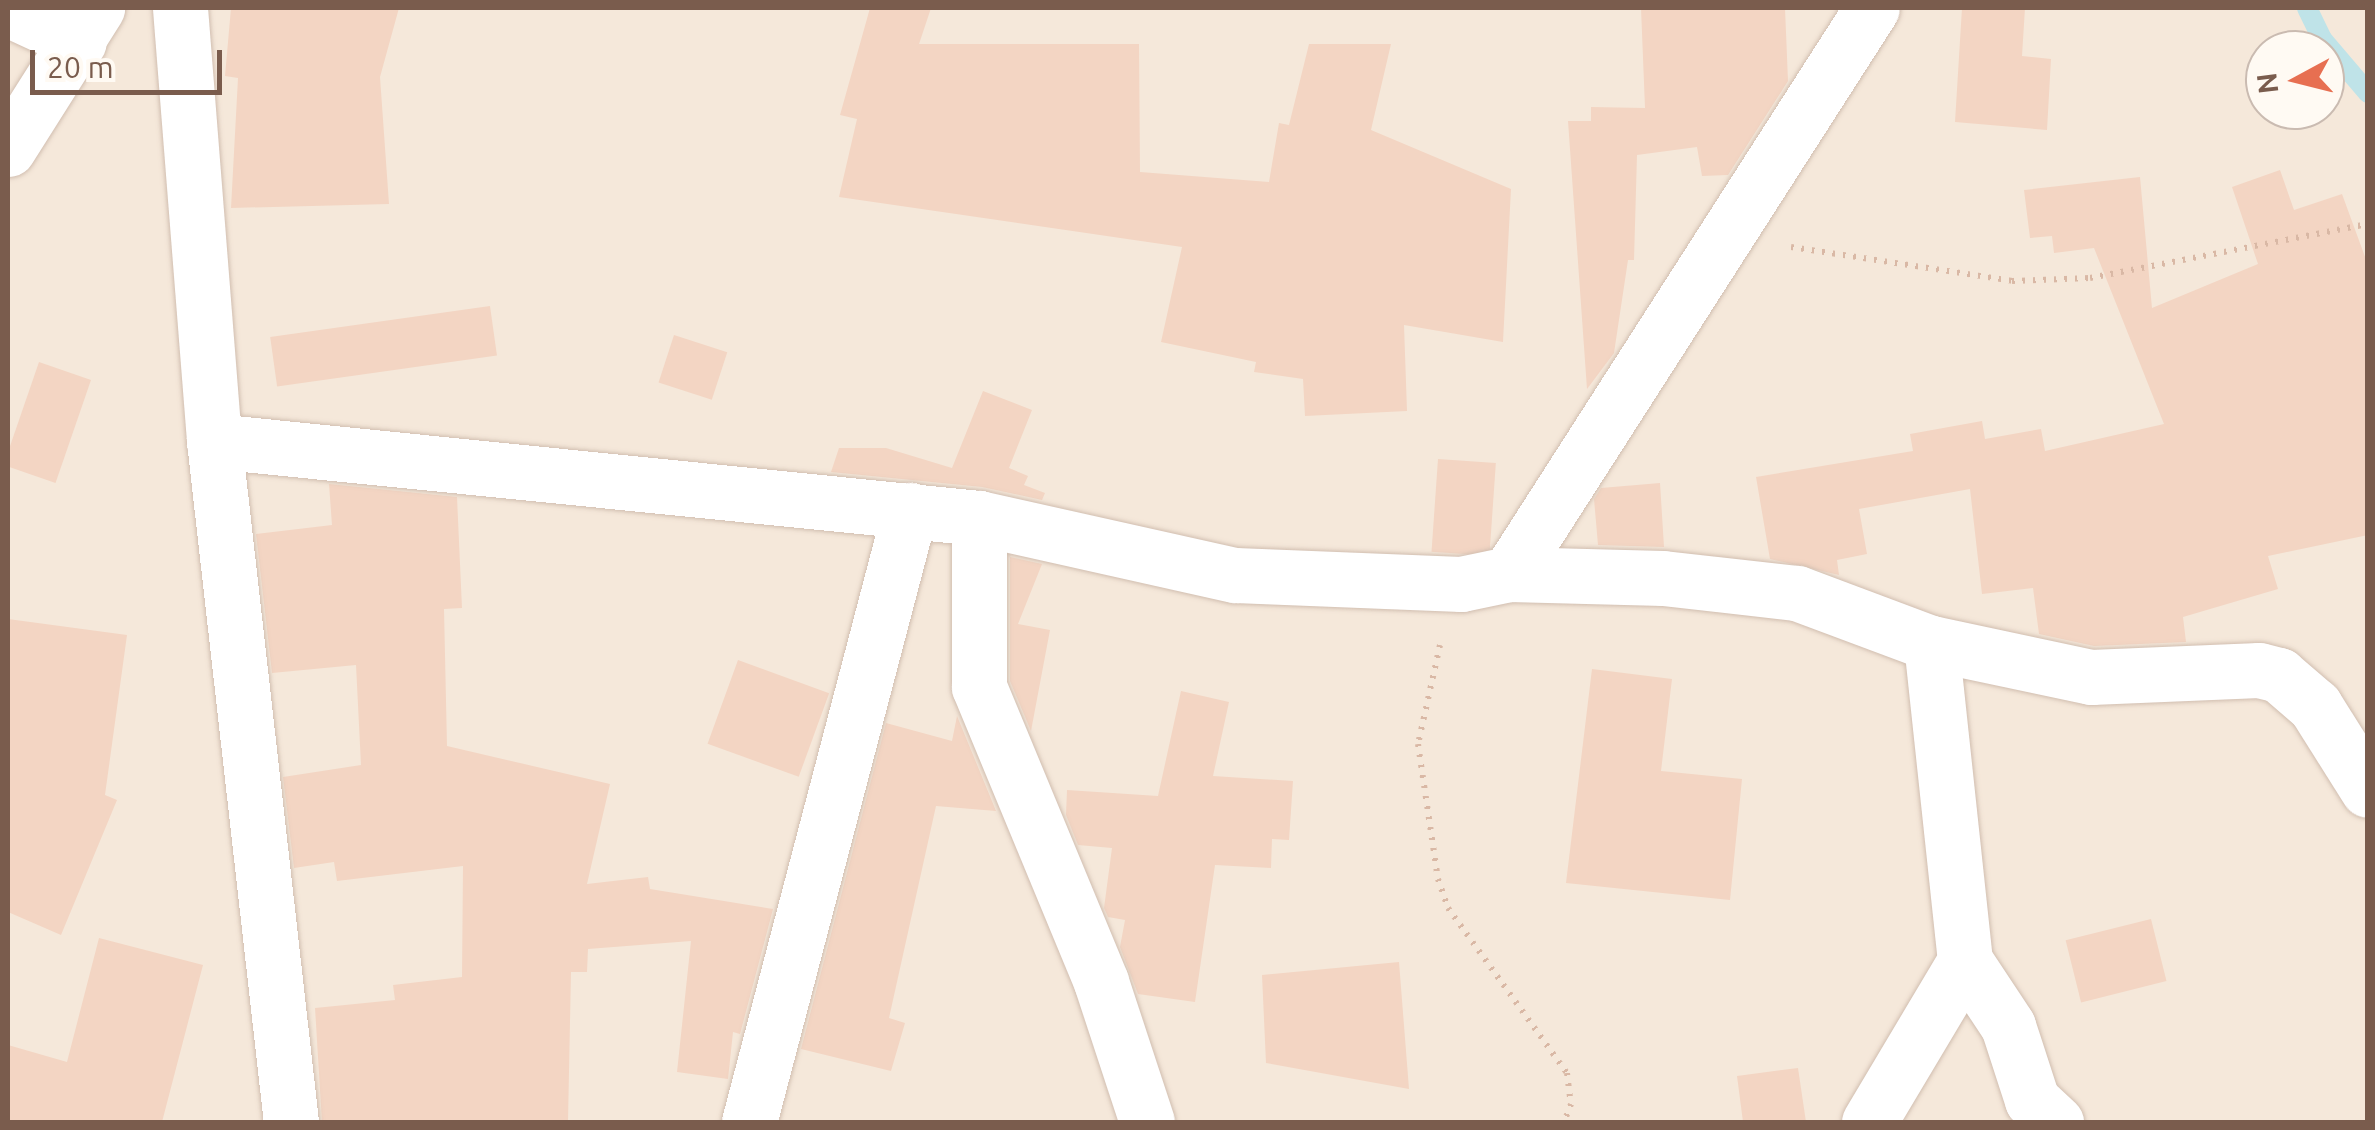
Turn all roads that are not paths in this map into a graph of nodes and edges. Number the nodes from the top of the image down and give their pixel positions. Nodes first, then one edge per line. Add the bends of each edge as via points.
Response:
1 (180, 8) edge
2 (1872, 8) edge
3 (8, 10) edge
4 (88, 25) edge
5 (8, 149) edge
6 (214, 441) junction
7 (910, 510) junction
8 (979, 518) junction
9 (1485, 579) junction
10 (1930, 643) junction
11 (2368, 790) edge
12 (1965, 961) junction
13 (291, 1122) edge
14 (748, 1122) edge
15 (1147, 1122) edge
16 (1869, 1122) edge
17 (2056, 1122) edge

1 - 6 street
2 - 9 street via 1726,235
3 - 4 street
4 - 5 street
6 - 7 street
6 - 13 street
7 - 8 street
7 - 14 street
8 - 9 street via 1211,572
8 - 15 street via 980,688 1102,982
9 - 10 street via 1663,578 1797,594
10 - 11 street via 2092,677 2259,670 2279,675 2315,706
10 - 12 street
12 - 16 street
12 - 17 street via 2008,1026 2032,1100

